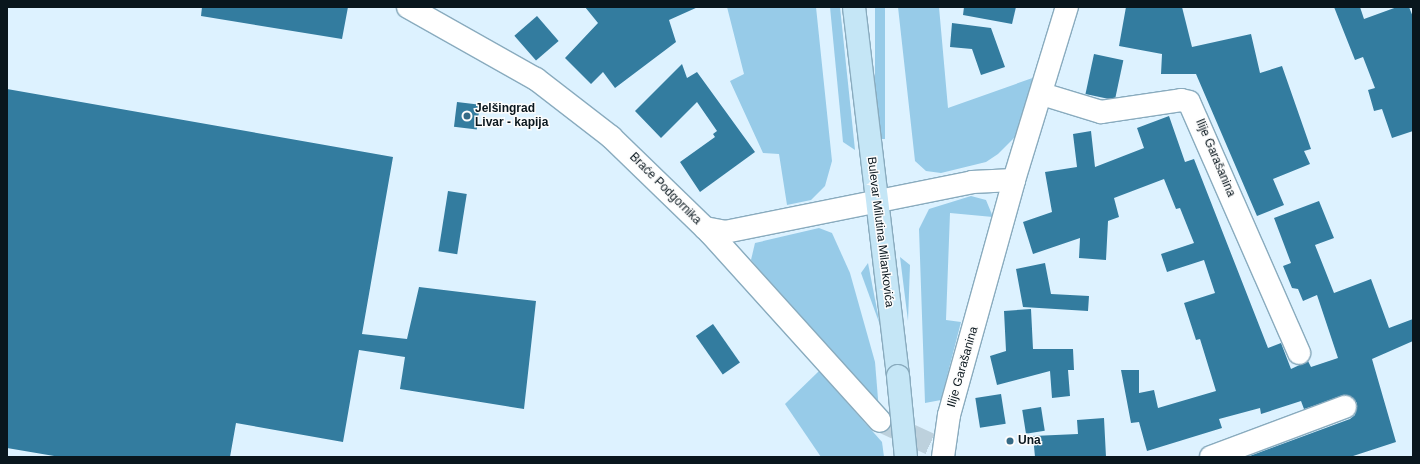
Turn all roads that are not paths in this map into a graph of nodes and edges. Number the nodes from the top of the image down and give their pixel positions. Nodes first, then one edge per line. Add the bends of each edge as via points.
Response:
1 (408, 7) edge
2 (854, 7) edge
3 (1067, 7) edge
4 (1042, 94) junction
5 (1014, 180) junction
6 (877, 200) junction
7 (705, 228) junction
8 (1299, 353) dead end
9 (1345, 406) dead end
10 (880, 421) tunnel mouth
11 (906, 457) edge
12 (943, 457) edge
13 (1211, 457) edge

1 - 7 street, Braće Podgornika via 536,79 611,136
2 - 6 street, Bulevar Milutina Milankovića
3 - 4 street, Ilije Garašanina
4 - 5 street, Ilije Garašanina
4 - 8 street, Ilije Garašanina via 1101,112 1181,100 1189,102
5 - 6 street via 972,182
5 - 12 street, Ilije Garašanina via 949,415
6 - 7 street via 725,232
6 - 11 street, Bulevar Milutina Milankovića, bridge
7 - 10 street, Braće Podgornika
9 - 13 street

